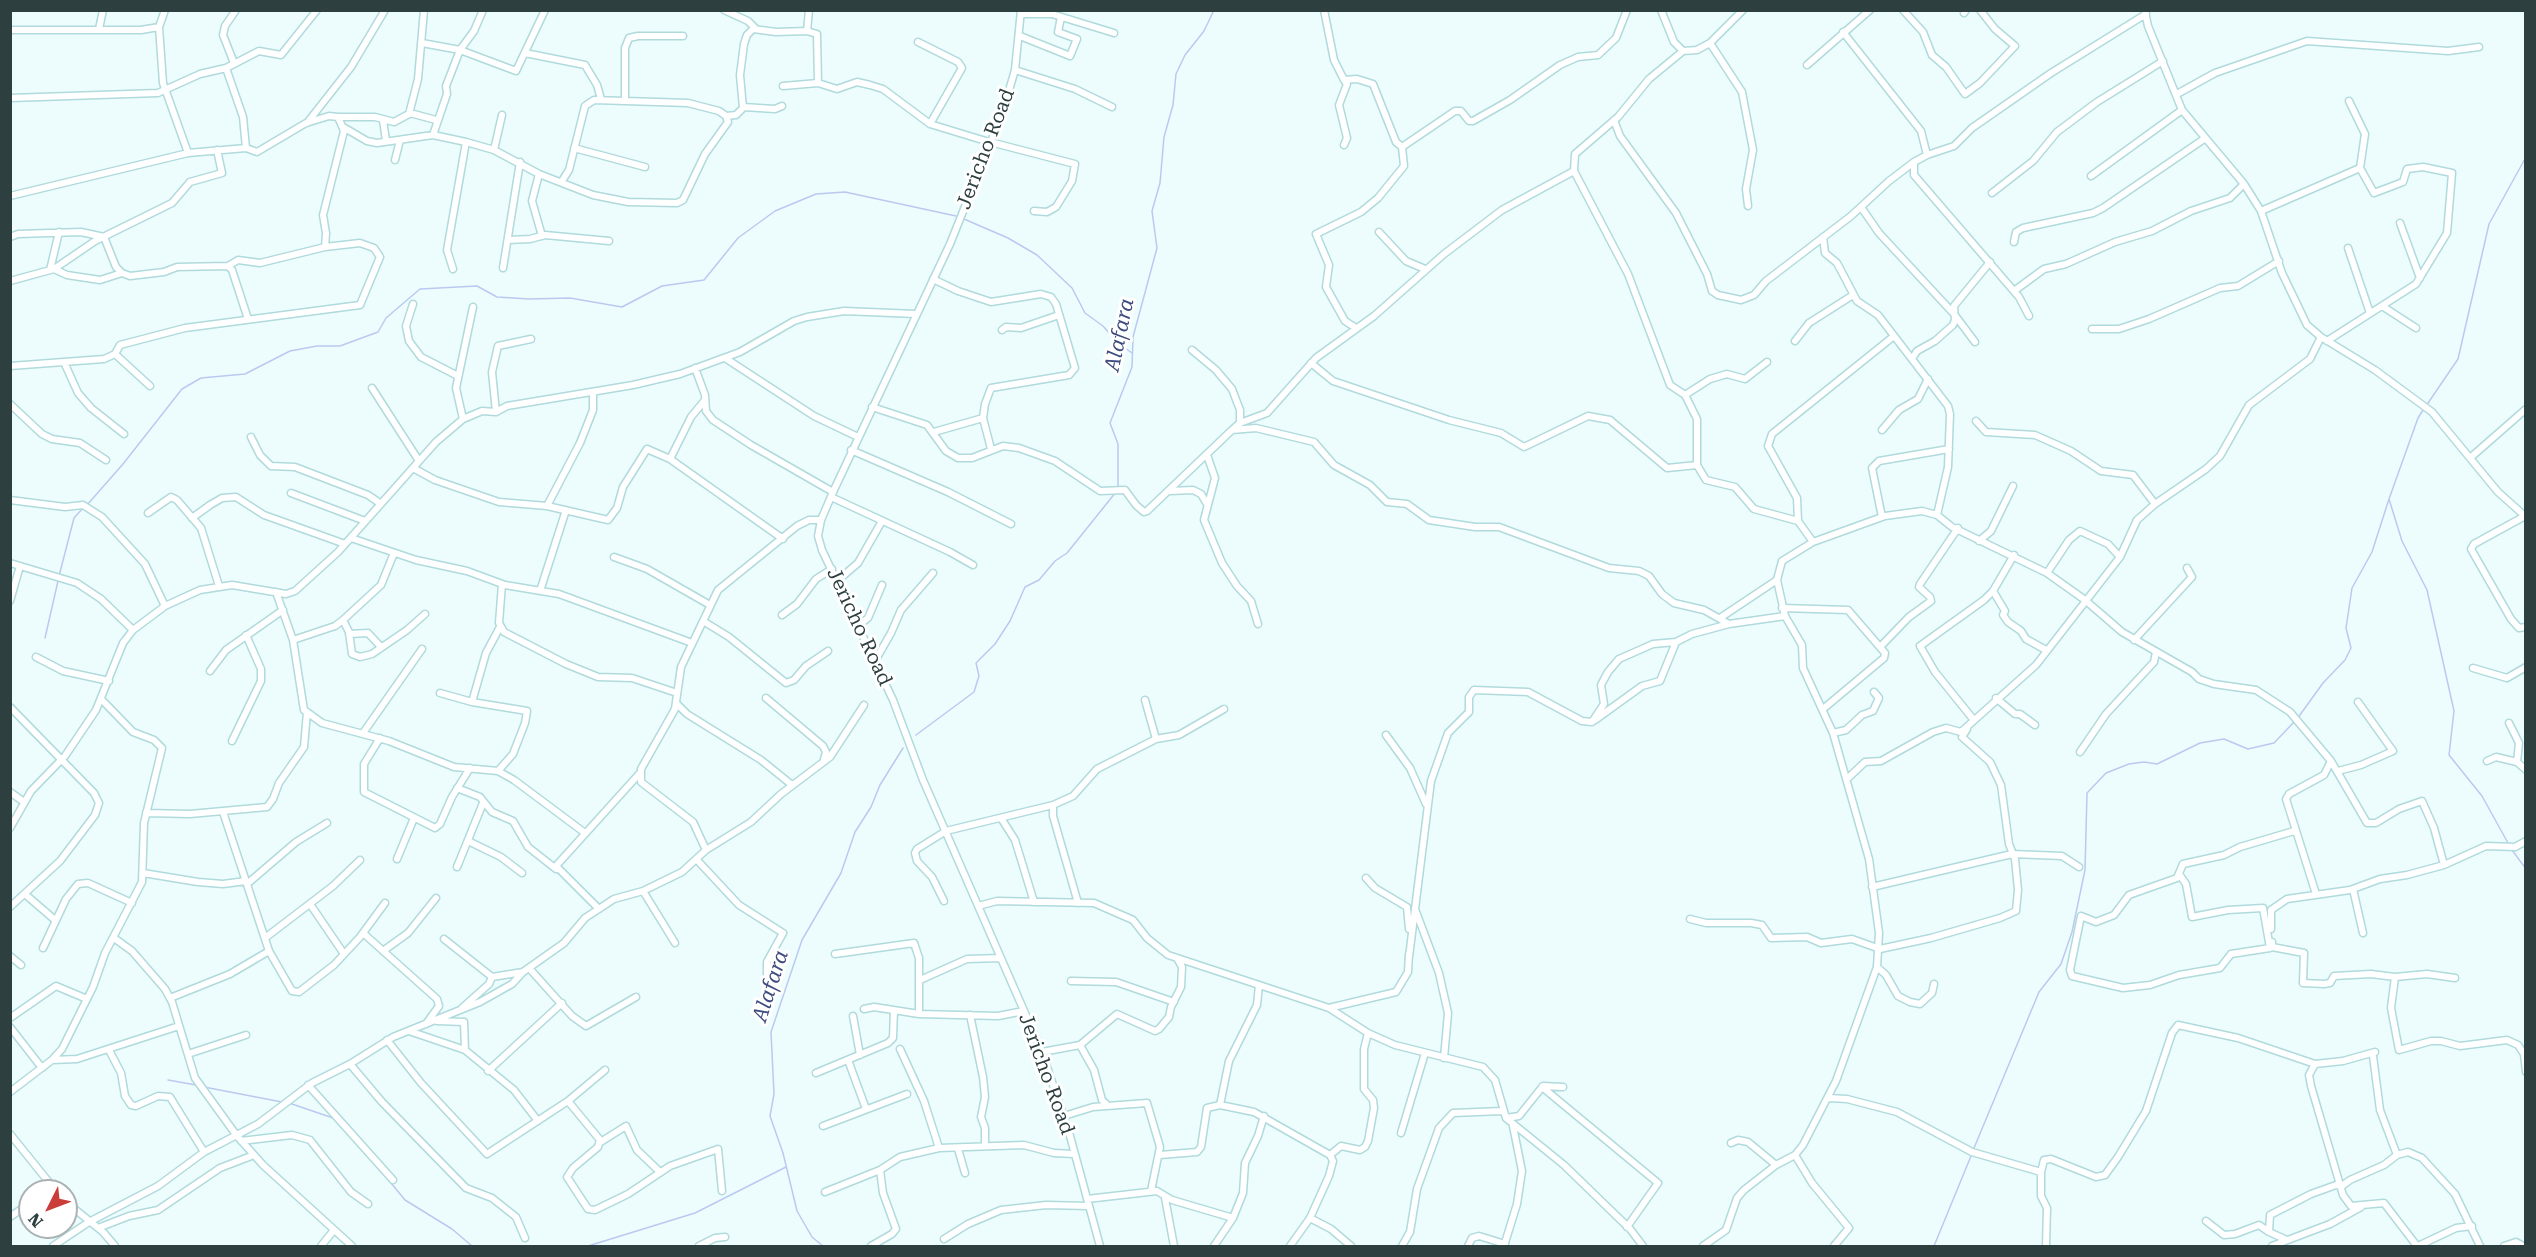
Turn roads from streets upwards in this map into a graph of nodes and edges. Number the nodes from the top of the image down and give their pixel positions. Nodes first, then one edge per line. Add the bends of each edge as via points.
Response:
1 (103, 10) edge
2 (165, 10) edge
3 (236, 10) edge
4 (317, 10) edge
5 (385, 10) edge
6 (424, 10) edge
7 (483, 10) edge
8 (545, 10) edge
9 (724, 10) edge
10 (809, 10) edge
11 (1324, 10) edge
12 (1627, 10) edge
13 (1661, 10) edge
14 (1743, 10) edge
15 (1870, 10) edge
16 (1903, 10) edge
17 (1980, 10) edge
18 (1021, 12) edge
19 (2145, 12) edge
20 (1061, 17) junction
21 (159, 27) junction
22 (755, 28) junction
23 (99, 29) junction
24 (10, 30) edge
25 (807, 31) junction
26 (1843, 32) junction
27 (1114, 33) dead end
28 (683, 36) dead end
29 (1020, 36) junction
30 (918, 42) dead end
31 (422, 43) junction
32 (1710, 43) junction
33 (2479, 47) dead end
34 (460, 50) junction
35 (1683, 51) junction
36 (525, 53) junction
37 (2163, 61) junction
38 (234, 63) junction
39 (1807, 64) dead end
40 (226, 68) junction
41 (1015, 70) junction
42 (1344, 80) junction
43 (818, 83) junction
44 (783, 86) dead end
45 (165, 91) junction
46 (2177, 94) junction
47 (10, 98) edge
48 (601, 99) junction
49 (626, 99) junction
50 (2349, 101) dead end
51 (782, 106) dead end
52 (743, 107) junction
53 (1112, 107) dead end
54 (2182, 110) junction
55 (410, 113) junction
56 (502, 115) dead end
57 (726, 116) junction
58 (338, 117) junction
59 (383, 120) junction
60 (436, 120) junction
61 (1614, 120) junction
62 (306, 123) junction
63 (930, 124) junction
64 (343, 127) junction
65 (433, 135) junction
66 (2204, 139) junction
67 (400, 140) junction
68 (386, 141) junction
69 (466, 142) junction
70 (989, 142) junction
71 (1344, 145) dead end
72 (1402, 147) junction
73 (246, 148) junction
74 (574, 148) junction
75 (217, 150) junction
76 (494, 150) junction
77 (188, 153) junction
78 (1927, 155) junction
79 (395, 160) dead end
80 (520, 162) junction
81 (1914, 162) junction
82 (645, 168) dead end
83 (2360, 168) junction
84 (1574, 171) junction
85 (539, 174) junction
86 (2091, 176) dead end
87 (562, 181) junction
88 (2244, 184) junction
89 (1992, 193) dead end
90 (10, 196) edge
91 (1748, 206) dead end
92 (1861, 207) junction
93 (1034, 211) dead end
94 (2261, 211) junction
95 (2400, 223) dead end
96 (59, 232) junction
97 (1379, 232) dead end
98 (542, 236) junction
99 (10, 237) edge
100 (104, 237) junction
101 (1823, 237) junction
102 (507, 240) junction
103 (609, 241) dead end
104 (2014, 242) dead end
105 (325, 247) junction
106 (2348, 248) dead end
107 (2279, 261) junction
108 (1990, 262) junction
109 (228, 266) junction
110 (503, 268) dead end
111 (52, 269) junction
112 (453, 269) dead end
113 (1425, 269) junction
114 (122, 273) junction
115 (2420, 278) junction
116 (933, 279) junction
117 (10, 281) edge
118 (2014, 291) junction
119 (1853, 295) junction
120 (413, 304) dead end
121 (2382, 306) junction
122 (473, 307) dead end
123 (2370, 313) junction
124 (916, 314) junction
125 (1954, 314) junction
126 (1059, 315) junction
127 (2029, 316) dead end
128 (248, 319) junction
129 (1356, 328) junction
130 (2416, 328) dead end
131 (2092, 329) dead end
132 (1002, 330) dead end
133 (1894, 336) junction
134 (531, 339) dead end
135 (2324, 339) junction
136 (1795, 341) dead end
137 (1975, 342) dead end
138 (1192, 350) dead end
139 (115, 354) junction
140 (725, 358) junction
141 (1912, 359) junction
142 (64, 362) junction
143 (1767, 362) dead end
144 (1311, 363) junction
145 (10, 366) edge
146 (695, 368) junction
147 (458, 376) junction
148 (1928, 379) junction
149 (150, 386) dead end
150 (372, 388) dead end
151 (593, 392) junction
152 (1685, 395) junction
153 (705, 400) junction
154 (10, 404) edge
155 (872, 407) junction
156 (496, 412) junction
157 (2524, 412) edge
158 (983, 418) junction
159 (463, 419) junction
160 (1976, 421) dead end
161 (1240, 423) junction
162 (1232, 430) junction
163 (1882, 430) dead end
164 (934, 432) junction
165 (124, 434) dead end
166 (251, 437) dead end
167 (858, 437) junction
168 (991, 448) junction
169 (1950, 449) junction
170 (851, 450) junction
171 (1207, 455) junction
172 (2470, 458) junction
173 (670, 459) junction
174 (106, 460) dead end
175 (419, 461) junction
176 (1697, 465) junction
177 (412, 468) junction
178 (2013, 486) dead end
179 (1169, 491) junction
180 (291, 493) dead end
181 (832, 495) junction
182 (10, 500) edge
183 (381, 504) junction
184 (1207, 504) junction
185 (2155, 504) junction
186 (547, 506) junction
187 (566, 510) junction
188 (148, 513) dead end
189 (1937, 515) junction
190 (2525, 516) edge
191 (1882, 517) junction
192 (192, 518) junction
193 (821, 520) junction
194 (365, 521) junction
195 (882, 521) junction
196 (1798, 521) junction
197 (1011, 524) dead end
198 (1958, 528) junction
199 (351, 538) junction
200 (783, 539) junction
201 (1979, 541) junction
202 (1813, 542) junction
203 (345, 544) junction
204 (394, 553) junction
205 (2014, 555) junction
206 (614, 557) dead end
207 (2120, 557) junction
208 (10, 563) edge
209 (973, 565) dead end
210 (20, 566) junction
211 (2187, 568) dead end
212 (832, 569) junction
213 (933, 573) dead end
214 (2047, 573) junction
215 (1777, 580) junction
216 (837, 581) junction
217 (502, 584) junction
218 (882, 585) dead end
219 (219, 586) junction
220 (540, 591) junction
221 (1993, 591) junction
222 (276, 592) junction
223 (2085, 600) junction
224 (10, 601) edge
225 (710, 605) junction
226 (165, 606) junction
227 (1782, 608) junction
228 (283, 610) junction
229 (425, 614) dead end
230 (782, 615) dead end
231 (1785, 616) junction
232 (1720, 618) junction
233 (344, 620) junction
234 (703, 621) junction
235 (1258, 624) dead end
236 (1729, 624) junction
237 (859, 626) junction
238 (500, 627) junction
239 (2526, 627) edge
240 (134, 630) junction
241 (349, 634) junction
242 (246, 635) junction
243 (293, 640) junction
244 (2134, 640) junction
245 (1676, 642) junction
246 (692, 644) junction
247 (381, 647) junction
248 (1880, 647) junction
249 (422, 649) dead end
250 (2046, 650) junction
251 (828, 651) dead end
252 (2156, 652) junction
253 (36, 657) dead end
254 (875, 661) junction
255 (2526, 667) edge
256 (2473, 668) dead end
257 (210, 670) dead end
258 (109, 681) junction
259 (1874, 692) dead end
260 (440, 693) dead end
261 (677, 693) junction
262 (766, 698) dead end
263 (1996, 698) junction
264 (102, 700) junction
265 (1144, 700) dead end
266 (472, 702) junction
267 (2358, 702) dead end
268 (676, 703) junction
269 (864, 705) dead end
270 (10, 707) edge
271 (1224, 709) dead end
272 (1823, 710) junction
273 (307, 712) junction
274 (1973, 719) junction
275 (1592, 722) junction
276 (2509, 723) dead end
277 (2034, 725) dead end
278 (363, 733) junction
279 (1833, 733) junction
280 (1386, 735) dead end
281 (380, 738) junction
282 (1156, 739) junction
283 (232, 741) dead end
284 (2080, 752) dead end
285 (62, 759) junction
286 (824, 759) junction
287 (2331, 761) junction
288 (2487, 761) dead end
289 (2516, 764) junction
290 (457, 768) junction
291 (470, 768) junction
292 (2526, 770) edge
293 (498, 771) junction
294 (2338, 771) junction
295 (640, 773) junction
296 (1848, 778) junction
297 (462, 780) junction
298 (792, 785) junction
299 (457, 788) junction
300 (10, 792) edge
301 (24, 802) junction
302 (483, 803) junction
303 (1426, 804) junction
304 (1053, 805) junction
305 (223, 812) junction
306 (146, 813) junction
307 (414, 818) junction
308 (1001, 818) junction
309 (327, 823) dead end
310 (10, 828) edge
311 (946, 831) junction
312 (2294, 831) junction
313 (585, 833) junction
314 (468, 841) junction
315 (2520, 844) edge
316 (706, 850) junction
317 (2012, 854) junction
318 (397, 859) dead end
319 (360, 860) dead end
320 (697, 860) junction
321 (2444, 865) junction
322 (457, 867) dead end
323 (2079, 867) dead end
324 (556, 869) junction
325 (143, 873) junction
326 (522, 873) dead end
327 (2179, 874) junction
328 (1366, 878) dead end
329 (246, 883) junction
330 (1872, 887) junction
331 (2353, 889) junction
332 (643, 891) junction
333 (2316, 894) junction
334 (26, 896) junction
335 (436, 898) dead end
336 (944, 901) dead end
337 (1034, 902) junction
338 (132, 903) junction
339 (384, 903) dead end
340 (1078, 903) junction
341 (310, 904) junction
342 (978, 906) junction
343 (1414, 906) junction
344 (10, 907) edge
345 (599, 909) junction
346 (1690, 919) dead end
347 (55, 920) junction
348 (363, 933) junction
349 (2362, 933) dead end
350 (114, 938) junction
351 (265, 938) junction
352 (444, 939) dead end
353 (675, 943) dead end
354 (395, 944) junction
355 (43, 948) dead end
356 (1880, 949) junction
357 (269, 951) junction
358 (383, 951) junction
359 (344, 954) junction
360 (835, 954) dead end
361 (10, 956) edge
362 (1409, 957) junction
363 (1001, 958) junction
364 (1177, 958) junction
365 (393, 961) junction
366 (21, 965) dead end
367 (1877, 967) junction
368 (529, 968) junction
369 (523, 972) junction
370 (492, 977) junction
371 (2395, 977) junction
372 (2455, 978) dead end
373 (920, 980) junction
374 (1071, 981) dead end
375 (767, 984) dead end
376 (1934, 984) dead end
377 (1259, 986) junction
378 (636, 997) dead end
379 (170, 998) junction
380 (87, 999) junction
381 (1174, 1002) junction
382 (562, 1003) junction
383 (439, 1006) junction
384 (1329, 1008) junction
385 (864, 1009) dead end
386 (461, 1010) junction
387 (894, 1010) junction
388 (1024, 1011) junction
389 (919, 1014) junction
390 (449, 1015) junction
391 (970, 1015) junction
392 (853, 1016) dead end
393 (11, 1017) edge
394 (436, 1021) junction
395 (425, 1024) junction
396 (179, 1026) junction
397 (10, 1027) edge
398 (409, 1031) junction
399 (1368, 1034) junction
400 (246, 1035) dead end
401 (387, 1040) junction
402 (1080, 1045) junction
403 (900, 1049) dead end
404 (109, 1050) junction
405 (465, 1050) junction
406 (1042, 1052) junction
407 (1425, 1053) junction
408 (2524, 1053) edge
409 (188, 1054) junction
410 (860, 1055) junction
411 (1443, 1058) junction
412 (52, 1060) junction
413 (848, 1060) junction
414 (350, 1064) junction
415 (2314, 1064) junction
416 (42, 1068) junction
417 (605, 1070) dead end
418 (488, 1071) junction
419 (2526, 1072) edge
420 (816, 1073) dead end
421 (308, 1085) junction
422 (1542, 1087) junction
423 (1563, 1087) dead end
424 (10, 1092) edge
425 (908, 1094) dead end
426 (1829, 1098) junction
427 (1102, 1100) junction
428 (568, 1101) junction
429 (1220, 1105) junction
430 (1108, 1106) junction
431 (1096, 1107) junction
432 (866, 1109) junction
433 (1504, 1114) junction
434 (1064, 1116) junction
435 (1264, 1116) junction
436 (538, 1121) junction
437 (1513, 1125) junction
438 (823, 1126) dead end
439 (1401, 1133) dead end
440 (10, 1134) edge
441 (239, 1139) junction
442 (599, 1143) junction
443 (1731, 1143) dead end
444 (985, 1145) junction
445 (939, 1148) junction
446 (958, 1149) junction
447 (204, 1152) junction
448 (1074, 1154) junction
449 (254, 1155) junction
450 (1160, 1155) junction
451 (1330, 1155) junction
452 (1795, 1155) junction
453 (2397, 1155) junction
454 (1776, 1165) junction
455 (880, 1170) junction
456 (660, 1172) junction
457 (2041, 1172) junction
458 (965, 1173) dead end
459 (43, 1179) edge
460 (393, 1180) dead end
461 (2342, 1186) junction
462 (723, 1191) dead end
463 (1151, 1191) junction
464 (825, 1192) dead end
465 (1165, 1198) junction
466 (1087, 1199) junction
467 (368, 1204) dead end
468 (1089, 1206) junction
469 (2362, 1207) junction
470 (78, 1212) edge
471 (1233, 1218) junction
472 (1310, 1218) junction
473 (2206, 1221) dead end
474 (89, 1222) junction
475 (2472, 1226) junction
476 (1628, 1227) junction
477 (98, 1228) junction
478 (334, 1230) junction
479 (2269, 1232) junction
480 (725, 1237) dead end
481 (525, 1238) dead end
482 (944, 1239) dead end
483 (2287, 1240) junction
484 (57, 1245) edge
485 (1505, 1245) edge
486 (115, 1246) edge
487 (321, 1246) edge
488 (352, 1246) edge
489 (699, 1246) edge
490 (871, 1246) edge
491 (1100, 1246) edge
492 (1174, 1246) edge
493 (1214, 1246) edge
494 (1290, 1246) edge
495 (1351, 1246) edge
496 (1402, 1246) edge
497 (1468, 1246) edge
498 (1643, 1246) edge
499 (1703, 1246) edge
500 (1834, 1246) edge
501 (2046, 1246) edge
502 (2272, 1246) edge
503 (2417, 1246) edge
504 (2480, 1246) edge
505 (2504, 1246) edge
506 (2523, 1246) edge

1 - 23 street
2 - 21 street
3 - 38 street via 223,35
4 - 38 street via 281,55 258,51
5 - 62 street via 351,67
6 - 31 street
7 - 34 street
8 - 36 street
9 - 22 street
10 - 25 street
11 - 42 street via 1334,60
12 - 72 street via 1616,38 1598,55 1578,57 1560,65 1473,121 1455,111
13 - 35 street via 1674,42
14 - 32 street
15 - 26 street
16 - 17 street via 1923,32 1932,55 1965,94 2015,46
18 - 20 street
18 - 29 street, Jericho Road
19 - 37 street
19 - 78 street via 1972,129 1954,146
20 - 27 street
20 - 29 street via 1058,32 1077,39 1070,56
21 - 23 street
21 - 45 street
22 - 25 street
22 - 52 street via 744,44 740,75
23 - 24 street
25 - 43 street via 819,39
26 - 39 street
26 - 78 street via 1921,131
28 - 49 street via 629,38 625,48
29 - 41 street, Jericho Road
30 - 63 street via 963,63 962,72
31 - 34 street
31 - 55 street
32 - 35 street via 1697,50
32 - 91 street via 1742,92 1754,150 1746,189
33 - 46 street via 2448,51 2307,41 2216,73
34 - 36 street via 514,71
34 - 60 street
35 - 61 street via 1649,79
36 - 48 street via 585,65
37 - 46 street
37 - 89 street via 2057,132 2033,161
38 - 40 street
40 - 45 street via 200,74
40 - 73 street via 243,117
41 - 53 street via 1075,89
41 - 70 street, Jericho Road
42 - 71 street via 1347,84 1339,105 1347,138
42 - 72 street via 1373,84 1396,142
43 - 44 street
43 - 63 street via 837,89 857,82 870,84 883,89
45 - 47 street via 150,95
45 - 77 street
46 - 54 street
48 - 49 street
48 - 74 street via 585,106
49 - 57 street via 688,103 712,108
50 - 83 street via 2365,134
51 - 52 street
52 - 57 street via 736,115
54 - 66 street
54 - 86 street
55 - 59 street via 394,122
55 - 60 street
56 - 76 street
57 - 87 street via 728,122 705,153 681,202 628,202 593,195
58 - 59 street
58 - 62 street
58 - 64 street
59 - 68 street
60 - 65 street
61 - 84 street via 1575,154
61 - 101 street via 1627,146 1676,213 1707,274 1710,288 1718,295 1748,298
62 - 73 street via 262,151
63 - 70 street
64 - 68 street via 371,142
64 - 105 street via 322,215
65 - 67 street
65 - 69 street
66 - 88 street
66 - 104 street via 2103,208 2023,228 2016,232
67 - 68 street
67 - 79 street
69 - 76 street
69 - 112 street via 447,250
70 - 93 street via 1075,164 1072,181 1056,207 1047,212
70 - 116 street, Jericho Road
72 - 129 street via 1404,166 1378,198 1361,212 1316,234 1329,265 1326,286 1345,321
73 - 75 street
74 - 82 street
74 - 87 street
75 - 77 street
75 - 100 street via 222,173 190,182 172,203
76 - 80 street
77 - 90 street
78 - 81 street
80 - 85 street
80 - 102 street
81 - 92 street
81 - 108 street via 1914,175
83 - 94 street
83 - 115 street via 2373,193 2403,182 2407,169 2423,167 2452,173 2447,233
84 - 113 street via 1502,210
84 - 152 street via 1628,274 1670,385
85 - 87 street
85 - 98 street via 532,201
88 - 94 street
88 - 118 street via 2230,198 2067,264 2044,269
92 - 101 street
92 - 125 street via 1884,239
94 - 107 street
95 - 115 street
96 - 99 street
96 - 100 street
96 - 111 street
97 - 113 street via 1406,261
98 - 102 street
98 - 103 street
100 - 111 street
100 - 114 street
101 - 119 street via 1825,253 1837,263
102 - 110 street
105 - 109 street via 270,262 238,260
105 - 128 street via 360,243 378,252 380,260 363,304
106 - 123 street
107 - 131 street via 2238,286 2220,288 2149,319 2119,329
107 - 135 street via 2304,320
108 - 118 street
108 - 125 street via 1954,306
109 - 114 street via 177,267 138,276
109 - 128 street
111 - 114 street via 100,280
111 - 117 street
113 - 129 street
115 - 121 street
116 - 124 street, Jericho Road
116 - 126 street via 991,302 1046,295 1054,300
118 - 127 street
119 - 133 street via 1878,315
119 - 136 street via 1809,323
120 - 147 street via 406,326 409,341 421,357
121 - 123 street
121 - 130 street
122 - 147 street
123 - 135 street
124 - 140 street via 844,311 807,316
124 - 155 street, Jericho Road
125 - 137 street
125 - 141 street via 1953,325
126 - 132 street
126 - 158 street via 1075,368 1069,375 994,386 987,397
128 - 139 street via 160,334 120,345
129 - 144 street
133 - 141 street
133 - 196 street via 1772,434 1768,446 1797,498
134 - 156 street via 498,346 492,372
135 - 172 street via 2417,399
135 - 185 street via 2310,359 2249,405 2220,456
138 - 161 street via 1232,389
139 - 142 street via 104,359
139 - 149 street
140 - 146 street
140 - 167 street via 814,416
141 - 148 street
142 - 145 street
142 - 165 street via 78,393
143 - 152 street via 1744,379 1727,374 1710,379
144 - 161 street via 1267,412
144 - 176 street via 1333,381 1501,433 1524,447 1588,416 1610,420 1667,468
146 - 151 street
146 - 153 street
147 - 159 street via 456,388
148 - 163 street via 1918,399 1899,410
148 - 169 street via 1950,414
150 - 175 street
151 - 156 street via 507,406
151 - 186 street via 593,410 580,443
152 - 176 street via 1697,419
153 - 173 street via 691,417
153 - 181 street via 706,411 719,424
154 - 174 street via 42,434 80,443
155 - 164 street via 927,425
155 - 167 street, Jericho Road
156 - 159 street via 482,411
157 - 172 street
158 - 164 street
158 - 168 street
159 - 175 street
160 - 185 street via 1986,432 2035,435 2071,451 2101,471 2133,475
161 - 162 street
162 - 171 street
162 - 232 street via 1256,428 1314,442 1334,465 1370,485 1387,502 1407,504 1429,520 1499,527 1609,568 1639,571 1649,576 1674,603 1696,607
164 - 168 street via 946,451 958,458 972,458
166 - 183 street via 271,466 295,467 368,495
167 - 170 street, Jericho Road
168 - 179 street via 1019,448 1055,461 1100,491 1125,490 1144,512
169 - 189 street
169 - 191 street via 1879,461 1872,468
170 - 181 street, Jericho Road
170 - 197 street
171 - 179 street
171 - 184 street via 1215,478
172 - 190 street via 2498,492
173 - 187 street via 649,449 644,452 608,519
173 - 200 street
175 - 177 street
176 - 196 street via 1706,480 1735,487 1754,509
177 - 183 street
177 - 186 street via 500,502
178 - 201 street via 1991,531
179 - 184 street via 1193,490
180 - 194 street
181 - 193 street, Jericho Road
181 - 195 street
182 - 226 street via 65,507 81,505 102,517 150,573
183 - 194 street
184 - 235 street via 1204,520 1222,562 1251,601
185 - 207 street via 2137,520
186 - 187 street
187 - 220 street
188 - 192 street via 174,497
189 - 191 street via 1922,511
189 - 198 street
190 - 239 street via 2471,549 2511,620 2519,628
191 - 202 street
192 - 203 street via 222,498 236,497 264,515
192 - 219 street via 201,528
193 - 200 street via 803,522
193 - 212 street, Jericho Road via 820,542
194 - 199 street
195 - 209 street
195 - 216 street via 858,562
196 - 202 street
198 - 201 street
198 - 248 street via 1920,584 1931,601
199 - 203 street
199 - 204 street
200 - 225 street via 724,583
201 - 205 street
202 - 215 street via 1782,561
203 - 222 street via 303,586 291,593
204 - 217 street
204 - 233 street via 381,585
205 - 214 street
205 - 221 street
206 - 225 street via 647,569
207 - 214 street via 2108,544 2080,531 2069,540
207 - 223 street
208 - 210 street
210 - 224 street
210 - 240 street via 77,583
211 - 244 street via 2192,577
212 - 216 street, Jericho Road
212 - 230 street via 816,579 797,604
213 - 254 street via 901,610
214 - 223 street
215 - 227 street
215 - 232 street
216 - 237 street, Jericho Road
217 - 220 street
217 - 238 street
218 - 237 street via 868,618
219 - 222 street
219 - 226 street via 185,595
220 - 246 street via 573,598
221 - 250 street via 2008,622 2026,639
221 - 274 street via 1920,646 1935,672
222 - 228 street
223 - 244 street
223 - 250 street
225 - 234 street
226 - 240 street
227 - 231 street
227 - 248 street via 1845,609 1862,623
228 - 242 street
228 - 243 street
229 - 247 street
231 - 236 street
231 - 272 street via 1802,645 1803,668
232 - 236 street
233 - 241 street
233 - 243 street
234 - 246 street
234 - 251 street via 786,683
236 - 245 street
237 - 254 street, Jericho Road
238 - 261 street via 591,674 632,678
238 - 266 street via 486,653
240 - 258 street via 123,643
241 - 247 street via 368,633
241 - 247 street via 356,657 366,657
242 - 257 street via 217,659
242 - 283 street via 261,669 261,681
243 - 273 street
244 - 252 street
245 - 275 street via 1660,681 1642,686
245 - 275 street via 1653,644 1619,659 1601,686 1604,704
246 - 261 street via 681,668
248 - 272 street via 1886,656
249 - 278 street
250 - 263 street via 2036,665
252 - 284 street via 2154,662 2106,714
252 - 287 street via 2199,679 2256,690 2290,712
253 - 258 street via 63,670
254 - 311 street, Jericho Road
255 - 256 street via 2507,678
258 - 264 street
259 - 279 street via 1879,698 1873,711 1862,715 1846,730
260 - 266 street
261 - 268 street
262 - 286 street via 823,746
263 - 274 street
263 - 277 street
264 - 285 street
264 - 306 street via 133,732 154,740 162,748
265 - 282 street
266 - 293 street via 527,711 513,754
267 - 294 street via 2393,751
268 - 295 street
268 - 298 street
269 - 286 street via 834,752
270 - 285 street
271 - 282 street via 1179,735
272 - 279 street
273 - 278 street via 322,723
273 - 305 street via 304,747 279,783 271,803 267,807
274 - 296 street via 1961,732 1946,728 1933,732 1881,761 1865,762
274 - 317 street via 1962,737 1994,767 2001,785
275 - 303 street via 1582,722 1528,692 1474,690 1469,697 1469,712 1451,730 1440,752
276 - 289 street via 2518,742
278 - 281 street
279 - 296 street
280 - 303 street via 1410,768
281 - 290 street
281 - 307 street via 364,764 362,788 367,795
282 - 304 street via 1097,769 1073,796
285 - 301 street
285 - 334 street via 94,793 98,809 60,861
286 - 298 street
287 - 294 street
287 - 312 street via 2324,775 2287,795
288 - 289 street via 2496,757
289 - 292 street
290 - 291 street
290 - 297 street
291 - 293 street
291 - 297 street
293 - 313 street
294 - 321 street via 2363,820 2370,825 2422,801
295 - 313 street
295 - 316 street via 644,785 693,822
296 - 330 street via 1869,859
297 - 299 street
298 - 316 street via 751,822
299 - 302 street via 480,797
299 - 307 street via 438,827
300 - 301 street
301 - 310 street
302 - 314 street
302 - 324 street via 513,822 528,847
303 - 343 street via 1425,840
304 - 308 street
304 - 340 street
305 - 306 street
305 - 329 street
306 - 325 street
307 - 318 street
308 - 311 street
308 - 337 street via 1015,840
309 - 329 street via 296,842
311 - 336 street via 915,853
311 - 342 street, Jericho Road
312 - 327 street via 2224,855 2183,864
312 - 333 street
313 - 324 street
314 - 322 street
314 - 326 street via 501,857
315 - 321 street via 2486,846
316 - 320 street
317 - 323 street via 2062,856
317 - 330 street
317 - 356 street via 2018,891 2016,910 1931,938
319 - 341 street
320 - 332 street
320 - 375 street via 739,905 783,933 767,962
321 - 331 street
324 - 345 street
325 - 329 street via 198,882
325 - 338 street
327 - 327 street via 2174,880 2129,895 2114,915 2096,922 2081,916 2072,976 2123,987 2150,985 2220,968 2231,954 2270,948 2263,908 2192,917 2186,884
328 - 362 street via 1407,907
329 - 351 street
330 - 356 street
331 - 333 street
331 - 349 street
332 - 345 street via 614,899
332 - 353 street
333 - 371 street via 2279,902 2270,914 2272,947 2304,953 2303,983 2330,983 2334,976
334 - 344 street
334 - 347 street
335 - 354 street
337 - 340 street
337 - 342 street via 997,901
338 - 347 street via 83,883 66,899
338 - 350 street
339 - 348 street
340 - 364 street via 1094,903 1119,912 1133,920 1159,950
341 - 351 street
341 - 359 street
342 - 363 street, Jericho Road
343 - 362 street
343 - 411 street via 1440,974 1448,1012
345 - 368 street via 580,923 553,953
346 - 356 street via 1751,923 1762,926 1771,938 1806,937 1821,943 1852,939
347 - 355 street
348 - 358 street
348 - 359 street
350 - 379 street via 150,970
350 - 380 street
351 - 357 street
352 - 370 street
354 - 358 street
354 - 365 street
356 - 367 street
357 - 359 street via 286,985 295,992 311,984
357 - 379 street via 230,974
358 - 365 street
360 - 373 street via 912,943 917,947
361 - 366 street
362 - 384 street via 1408,972 1396,992
363 - 373 street via 967,959
363 - 388 street, Jericho Road
364 - 377 street
364 - 381 street via 1182,980
365 - 383 street via 434,996
367 - 376 street via 1898,996 1910,1002 1920,1004 1932,993
367 - 426 street
368 - 369 street
368 - 382 street
369 - 370 street
369 - 386 street via 503,989
370 - 386 street
371 - 372 street via 2427,974
371 - 408 street via 2391,1008 2399,1050 2430,1041 2460,1046 2507,1040
373 - 389 street
374 - 381 street via 1116,982
377 - 384 street
377 - 429 street via 1257,1005 1229,1060
378 - 382 street via 586,1026
379 - 396 street
380 - 393 street via 56,986
380 - 412 street via 62,1049
381 - 402 street via 1169,1017 1155,1031 1117,1014
382 - 418 street
383 - 390 street
383 - 395 street
384 - 399 street
385 - 387 street
386 - 390 street
387 - 389 street
387 - 410 street via 891,1040
388 - 391 street via 1011,1016
388 - 406 street, Jericho Road
389 - 391 street
390 - 394 street
391 - 444 street via 984,1077 981,1117
392 - 410 street
394 - 395 street
394 - 405 street via 464,1022
395 - 398 street
396 - 404 street
396 - 409 street
397 - 416 street
398 - 401 street
398 - 405 street
399 - 407 street
399 - 451 street via 1364,1089 1374,1108 1368,1141 1360,1150 1341,1146
400 - 409 street
401 - 414 street
401 - 436 street via 487,1154
402 - 406 street
402 - 427 street via 1094,1070
403 - 445 street via 924,1101
404 - 412 street via 77,1059
404 - 447 street via 131,1105 158,1096 170,1097
405 - 418 street
406 - 434 street, Jericho Road
407 - 411 street
407 - 439 street
408 - 419 street
409 - 441 street via 200,1085
410 - 413 street
411 - 433 street via 1490,1072
412 - 416 street
413 - 420 street
413 - 432 street
414 - 421 street
414 - 481 street via 466,1188 492,1198 516,1217
415 - 453 street via 2374,1054 2380,1110
415 - 457 street via 2238,1038 2178,1025 2146,1111 2104,1175 2096,1177 2051,1159 2044,1160
415 - 461 street via 2310,1086
416 - 424 street
417 - 428 street
418 - 436 street via 514,1090
421 - 441 street
421 - 460 street
422 - 423 street
422 - 433 street via 1519,1116
422 - 476 street via 1658,1183
425 - 432 street
426 - 452 street
426 - 457 street via 1898,1112 1957,1145
427 - 430 street
427 - 431 street
428 - 436 street
428 - 442 street via 598,1136
429 - 435 street
429 - 450 street via 1207,1108 1197,1152
430 - 431 street
430 - 450 street via 1147,1103 1159,1136
431 - 434 street
432 - 438 street
433 - 437 street
433 - 496 street via 1453,1113 1439,1128 1417,1189 1410,1232
434 - 448 street, Jericho Road
435 - 451 street
435 - 471 street via 1245,1163 1244,1193
437 - 476 street via 1564,1165
437 - 485 street via 1522,1171 1518,1204
440 - 459 street
441 - 447 street
441 - 449 street
441 - 467 street via 292,1135 310,1140 351,1192
442 - 456 street via 626,1126 637,1150
442 - 456 street via 567,1177 588,1209 595,1210 628,1194
443 - 454 street via 1748,1142
444 - 446 street
444 - 448 street via 1024,1145
445 - 446 street
445 - 455 street via 900,1157
446 - 458 street
447 - 474 street via 158,1186
448 - 466 street, Jericho Road
449 - 477 street via 220,1168 158,1210
449 - 478 street
450 - 463 street
451 - 472 street via 1333,1161 1329,1176
452 - 454 street
452 - 500 street via 1849,1228
453 - 461 street
453 - 475 street via 2408,1152 2422,1158 2455,1194
454 - 499 street via 1744,1190 1737,1198 1726,1230
455 - 464 street
455 - 490 street via 882,1193 896,1229
456 - 462 street via 718,1149
457 - 501 street via 2041,1196 2047,1208
461 - 469 street via 2351,1206
461 - 479 street via 2311,1194 2270,1215
463 - 465 street
463 - 466 street
465 - 471 street
465 - 492 street
466 - 468 street, Jericho Road
468 - 482 street via 1001,1210
468 - 491 street, Jericho Road
469 - 483 street
469 - 503 street via 2384,1203
470 - 474 street
471 - 493 street
472 - 494 street
472 - 495 street via 1331,1228
473 - 479 street via 2224,1235 2259,1225
474 - 477 street
474 - 484 street
475 - 503 street via 2456,1228
475 - 504 street
476 - 498 street
477 - 486 street
478 - 487 street
478 - 488 street
479 - 483 street
480 - 489 street
483 - 502 street
485 - 497 street via 1479,1236 1472,1238
505 - 506 street via 2516,1242

